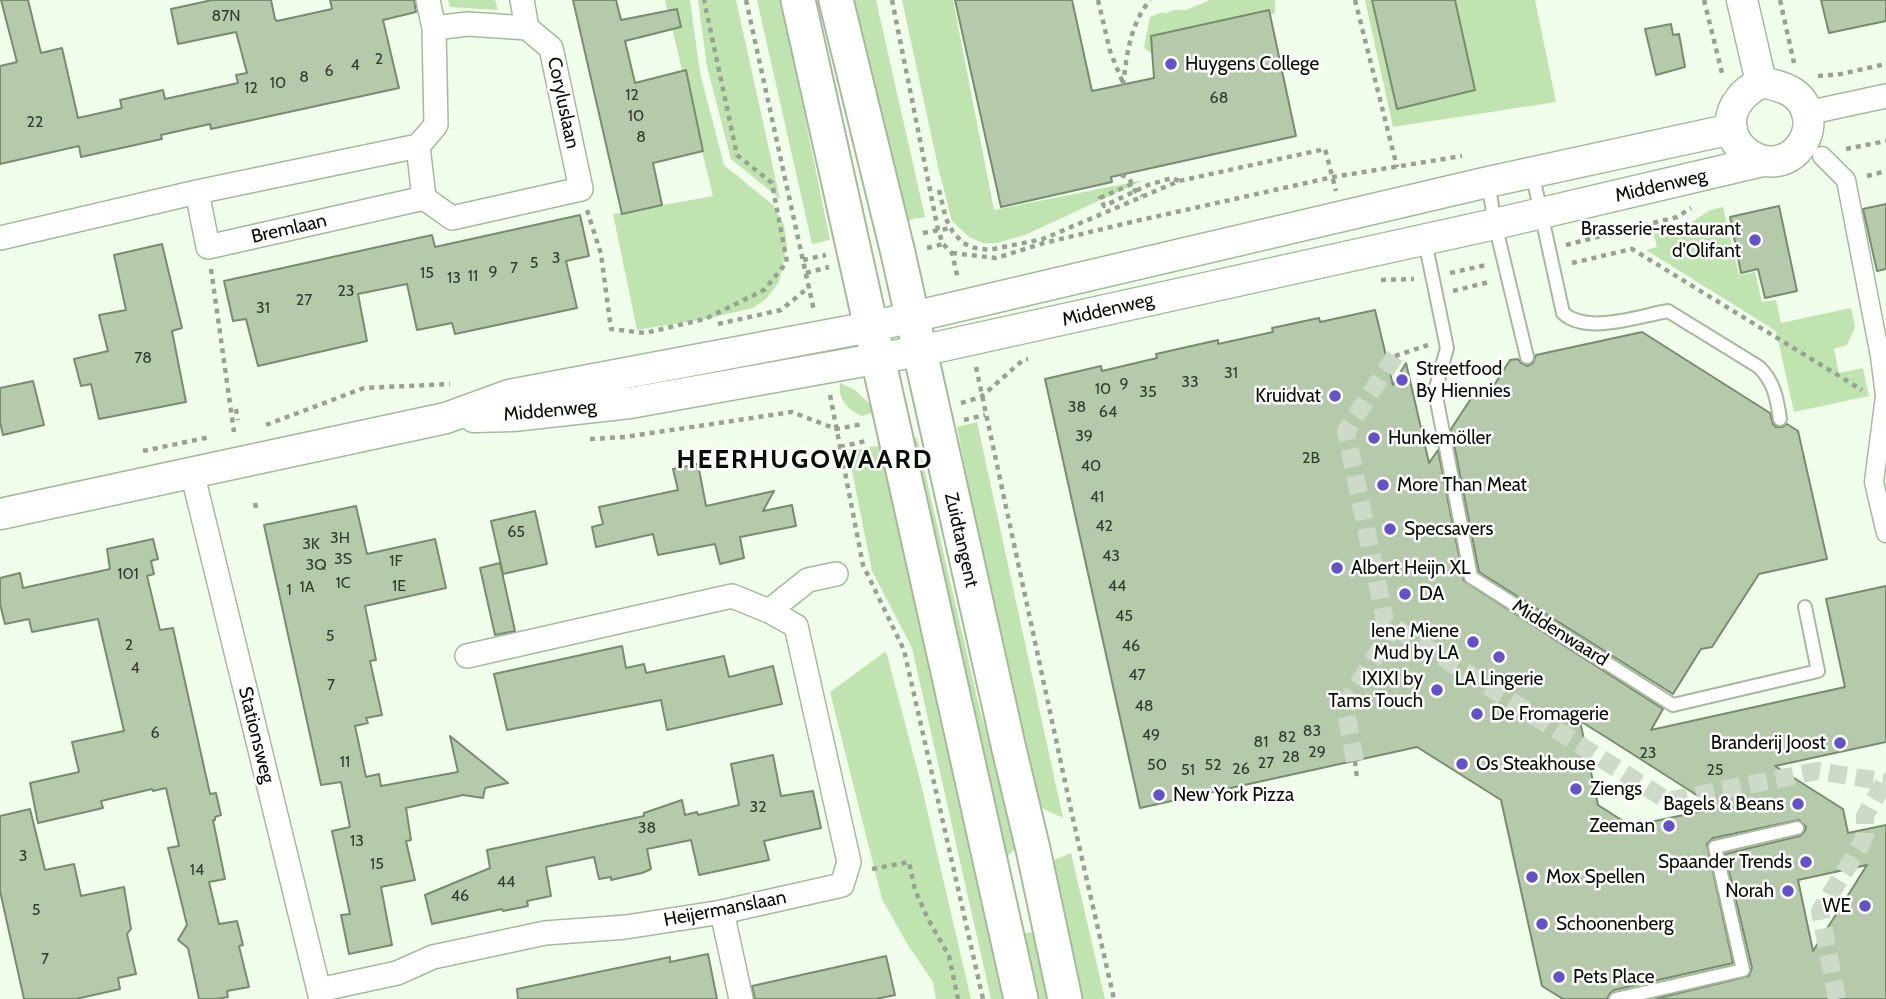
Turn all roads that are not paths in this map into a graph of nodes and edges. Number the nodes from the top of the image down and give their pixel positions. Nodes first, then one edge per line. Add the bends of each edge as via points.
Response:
1 (428, 0) edge
2 (522, 0) edge
3 (798, 0) edge
4 (836, 0) edge
5 (1742, 0) edge
6 (434, 28) junction
7 (527, 28) junction
8 (1761, 82) junction
9 (1886, 96) edge
10 (1807, 113) junction
11 (1732, 129) junction
12 (418, 146) junction
13 (1822, 156) road end
14 (1763, 161) junction
15 (1532, 172) junction
16 (1488, 182) junction
17 (197, 192) junction
18 (425, 198) junction
19 (1540, 214) junction
20 (1495, 224) junction
21 (0, 238) edge
22 (1424, 238) junction
23 (912, 318) junction
24 (873, 343) junction
25 (920, 351) junction
26 (1883, 355) edge
27 (1527, 357) dead end
28 (1780, 419) dead end
29 (191, 472) junction
30 (1880, 481) edge
31 (0, 514) edge
32 (1886, 533) edge
33 (836, 574) dead end
34 (1805, 607) dead end
35 (769, 611) junction
36 (467, 656) dead end
37 (1797, 828) dead end
38 (722, 912) junction
39 (320, 995) edge
40 (741, 999) edge
41 (1021, 999) edge
42 (1065, 999) edge
43 (1616, 999) edge

1 - 6 street
2 - 7 street
3 - 24 main road
4 - 23 main road, Zuidtangent
5 - 8 street
6 - 7 street via 468,24
6 - 12 street via 436,125
7 - 18 street, Coryluslaan via 551,48 581,189 452,218
8 - 10 street via 1794,93
8 - 11 street via 1741,97 1731,118
9 - 10 street
10 - 14 street via 1806,139 1798,149 1788,157
11 - 14 street via 1742,150
11 - 15 street, Middenweg
12 - 17 street
12 - 18 street
13 - 26 street via 1846,180
14 - 19 street, Middenweg
15 - 16 street, Middenweg
15 - 19 lane
16 - 20 lane
16 - 23 street, Middenweg
17 - 18 street, Bremlaan via 208,247
17 - 21 street
19 - 20 street, Middenweg
19 - 28 lane via 1559,302 1570,320 1594,324 1668,311 1759,367 1770,378
20 - 22 street, Middenweg
20 - 27 lane
22 - 25 street, Middenweg
22 - 34 lane, Middenwaard via 1447,348 1435,391 1471,577 1674,705 1818,671
23 - 24 street, Middenweg
23 - 25 main road, Zuidtangent
24 - 25 street, Middenweg
24 - 29 street, Middenweg via 631,403 446,418
24 - 41 main road
25 - 42 main road, Zuidtangent
26 - 30 street
29 - 31 street, Middenweg
29 - 39 street, Stationsweg
30 - 32 street
33 - 35 street via 808,580
35 - 36 street via 732,596
35 - 38 street, Heijermanslaan via 796,626 849,862 842,885
37 - 43 lane via 1715,847 1743,971
38 - 39 street, Heijermanslaan via 626,927 545,933 433,957 397,973
38 - 40 street

